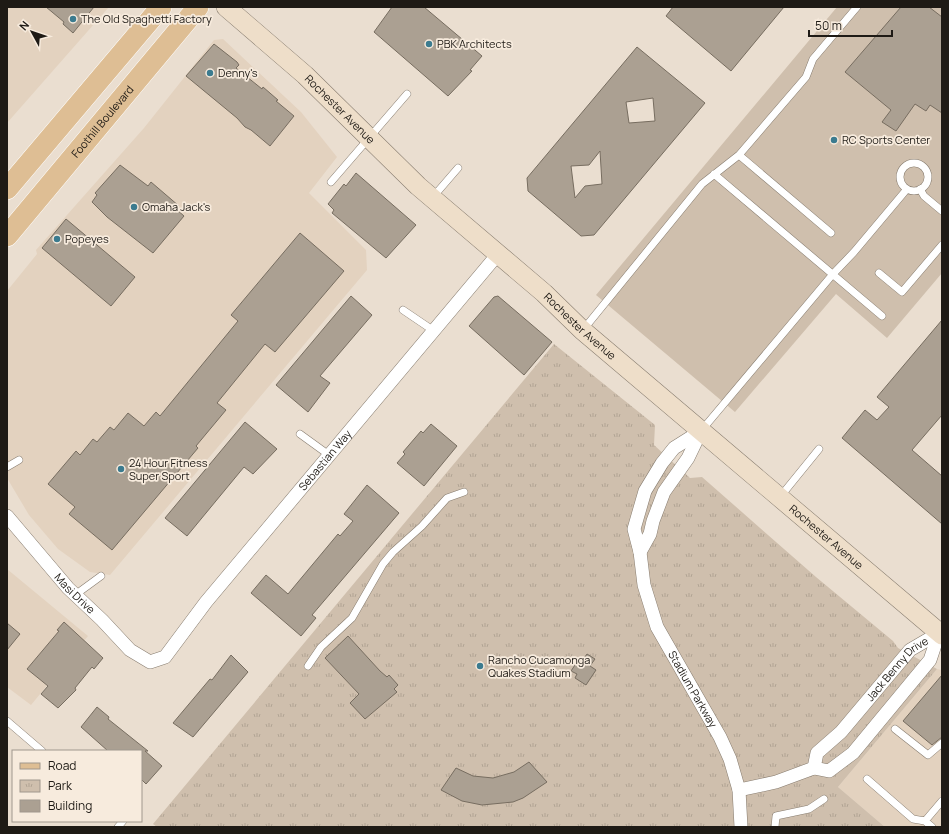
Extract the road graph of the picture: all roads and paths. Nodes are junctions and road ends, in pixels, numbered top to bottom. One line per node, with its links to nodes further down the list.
1 (161, 7): 15 (main road)
2 (198, 7): 19 (main road, Foothill Boulevard)
3 (226, 7): 6 (main road, Rochester Avenue)
4 (857, 7): 7 (lane)
5 (407, 94): 6 (lane)
6 (368, 138): 12 (lane); 16 (main road, Rochester Avenue)
7 (739, 155): 11 (lane); 18 (lane)
8 (898, 163): 10 (lane)
9 (458, 168): 16 (lane)
10 (903, 169): 13 (lane); 14 (lane)
11 (714, 174): 23 (lane); 27 (lane)
12 (331, 182)
13 (907, 189): 14 (lane); 23 (lane)
14 (920, 189): 17 (lane)
15 (7, 190)
16 (432, 198): 21 (main road, Rochester Avenue)
17 (942, 211)
18 (831, 233)
19 (7, 236)
20 (942, 245): 22 (lane)
21 (498, 254): 26 (street, Sebastian Way); 27 (main road, Rochester Avenue)
22 (879, 273)
23 (833, 274): 25 (lane); 28 (lane)
24 (403, 310): 26 (lane)
25 (882, 316)
26 (434, 330): 31 (street, Sebastian Way)
27 (582, 330): 28 (main road, Rochester Avenue)
28 (701, 431): 35 (main road, Rochester Avenue); 37 (street); 37 (street, Stadium Parkway)
29 (300, 434): 31 (lane)
30 (819, 448): 35 (lane)
31 (329, 455): 41 (street, Sebastian Way)
32 (19, 460): 33 (lane)
33 (7, 467)
34 (464, 492): 42 (lane)
35 (779, 498): 40 (main road, Rochester Avenue)
36 (7, 516): 39 (street, Masi Drive)
37 (640, 552): 49 (street, Stadium Parkway)
38 (101, 576): 39 (lane)
39 (75, 595): 41 (street, Masi Drive)
40 (941, 634): 47 (street, Jack Benny Drive); 47 (street, Jack Benny Drive)
41 (150, 662)
42 (308, 666)
43 (7, 721): 46 (lane)
44 (895, 729): 45 (lane)
45 (942, 743)
46 (41, 750)
47 (814, 768): 49 (street, Jack Benny Drive)
48 (867, 779): 52 (lane)
49 (739, 790): 53 (street, Stadium Parkway)
50 (824, 799): 54 (lane)
51 (942, 801): 52 (lane)
52 (925, 821): 55 (lane)
53 (741, 827)
54 (775, 827)
55 (932, 827)

